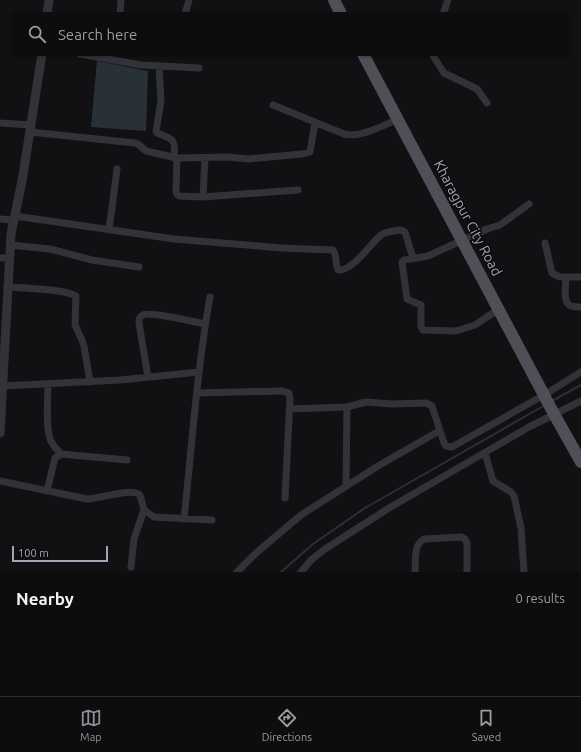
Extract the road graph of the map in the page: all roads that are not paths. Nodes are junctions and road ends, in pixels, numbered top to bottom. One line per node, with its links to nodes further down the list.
1 (49, 0): 6 (street)
2 (121, 0): 7 (street)
3 (189, 0): 8 (street)
4 (334, 0): 9 (main road)
5 (448, 0): 10 (street)
6 (47, 12)
7 (120, 12)
8 (186, 12)
9 (340, 12)
10 (444, 12)
11 (42, 56): 22 (street)
12 (91, 56): 15 (street)
13 (364, 56): 19 (main road, Kharagpur City Road)
14 (433, 56): 17 (street)
15 (159, 66): 16 (street); 23 (street)
16 (199, 68)
17 (487, 103)
18 (273, 105): 21 (street)
19 (398, 119): 21 (street); 32 (main road, Kharagpur City Road)
20 (0, 123): 22 (street)
21 (315, 123): 24 (street)
22 (30, 129): 23 (street); 30 (street)
23 (176, 158): 24 (street); 27 (street)
24 (205, 158): 27 (street)
25 (117, 169): 31 (street)
26 (298, 190): 27 (street)
27 (203, 197)
28 (529, 204): 32 (street)
29 (0, 218): 30 (street)
30 (14, 218): 31 (street); 34 (street)
31 (109, 230): 36 (street)
32 (462, 240): 36 (street); 44 (main road, Kharagpur City Road)
33 (545, 243): 38 (street)
34 (10, 245): 35 (street); 37 (street)
35 (4, 258): 40 (street)
36 (413, 258): 44 (street)
37 (139, 267)
38 (566, 277): 39 (street); 42 (street)
39 (581, 277)
40 (8, 287): 43 (street); 50 (street)
41 (210, 297): 45 (street)
42 (581, 307)
43 (3, 308): 46 (street)
44 (499, 309): 55 (main road, Kharagpur City Road)
45 (205, 324): 47 (street); 49 (street)
46 (2, 351): 51 (street)
47 (199, 372): 49 (street); 53 (street)
48 (581, 372): 55 (street)
49 (148, 377): 50 (street)
50 (90, 382): 52 (street)
51 (2, 384): 52 (street); 58 (street)
52 (48, 384): 61 (street)
53 (197, 393): 57 (street); 69 (street)
54 (581, 400): 55 (street)
55 (549, 403): 59 (street); 60 (street); 62 (main road, Kharagpur City Road)
56 (347, 406): 57 (street); 59 (street); 65 (street)
57 (289, 408): 67 (street)
58 (0, 427)
59 (439, 431): 65 (street)
60 (485, 453): 73 (street); 76 (street)
61 (61, 454): 63 (street); 66 (street)
62 (580, 458)
63 (127, 460)
64 (0, 481): 66 (street)
65 (346, 486): 72 (street)
66 (47, 491): 68 (street)
67 (285, 498)
68 (144, 510): 69 (street); 71 (street)
69 (184, 519): 70 (street)
70 (212, 520)
71 (131, 567)
72 (237, 572)
73 (301, 572)
74 (415, 572): 75 (street)
75 (468, 572)
76 (524, 572)

